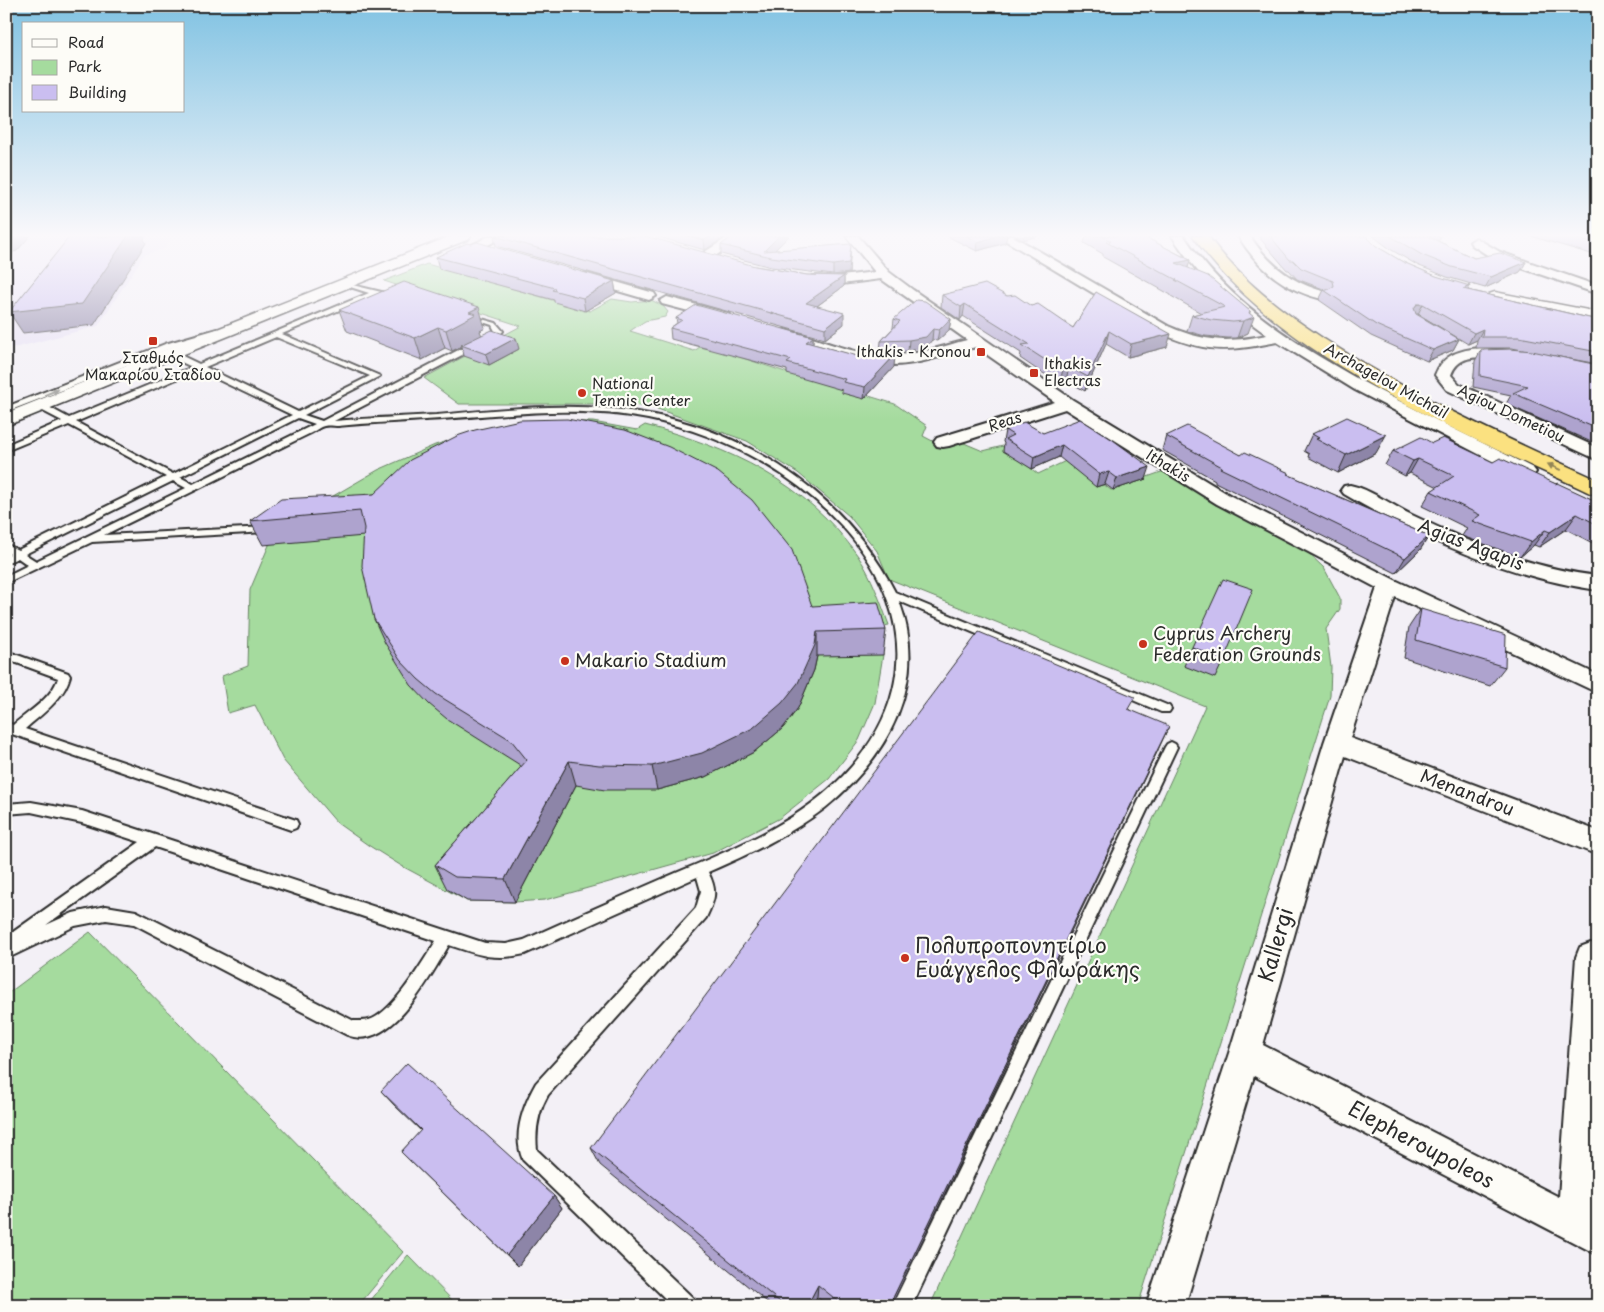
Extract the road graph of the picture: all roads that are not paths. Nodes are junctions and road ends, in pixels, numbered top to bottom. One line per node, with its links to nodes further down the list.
1 (313, 297): 13 (main road)
2 (365, 297): 15 (lane)
3 (915, 297): 17 (street, Ithakis)
4 (1109, 297): 16 (street)
5 (1229, 297): 16 (street)
6 (1257, 297): 37 (highway, Archagelou Michail, one-way to 6)
7 (1280, 297): 33 (highway, Archagelou Michail)
8 (1496, 297): 11 (main road)
9 (667, 301): 12 (street)
10 (458, 312): 29 (lane)
11 (1598, 317)
12 (741, 321)
13 (245, 324): 19 (main road); 25 (lane, one-way to 13)
14 (769, 329): 17 (street)
15 (275, 334): 22 (lane); 26 (lane)
16 (1278, 337): 35 (street)
17 (978, 342): 23 (street, Ithakis)
18 (1456, 344): 20 (street)
19 (171, 354): 22 (lane); 24 (main road)
20 (1472, 354): 21 (street, Agiou Dometiou); 32 (street, Agiou Dometiou)
21 (1523, 356)
22 (199, 367): 26 (lane); 28 (lane)
23 (1067, 403): 30 (street, Reas); 47 (street, Ithakis)
24 (40, 406): 27 (main road); 28 (lane)
25 (6, 410)
26 (299, 414): 29 (lane); 34 (lane)
27 (6, 420)
28 (69, 422): 31 (lane); 34 (lane)
29 (322, 424): 36 (lane); 48 (lane)
30 (943, 442)
31 (6, 448)
32 (1598, 455)
33 (1598, 470)
34 (172, 477): 36 (lane); 42 (lane)
35 (1542, 479)
36 (193, 488): 40 (lane)
37 (1598, 488)
38 (1350, 490): 46 (street, Agias Agapis)
39 (265, 530): 40 (lane)
40 (89, 539): 44 (lane)
41 (6, 547): 42 (lane)
42 (18, 554): 43 (lane); 44 (lane)
43 (6, 560)
44 (36, 565): 45 (lane)
45 (6, 580)
46 (1598, 583)
47 (1388, 585): 50 (street, Ithakis); 53 (street, Kallergi)
48 (891, 594): 51 (lane); 59 (lane)
49 (6, 655): 52 (lane)
50 (1598, 685)
51 (1165, 709)
52 (10, 729): 56 (lane)
53 (1336, 743): 58 (street, Menandrou); 64 (street, Kallergi)
54 (1171, 747): 67 (lane)
55 (6, 809): 57 (lane)
56 (291, 824)
57 (152, 841): 60 (lane); 61 (lane)
58 (1598, 843)
59 (700, 869): 60 (lane); 66 (lane)
60 (446, 937): 62 (lane)
61 (6, 946)
62 (6, 952)
63 (1591, 957): 65 (street)
64 (1245, 1053): 65 (street, Elepheroupoleos); 68 (street, Kallergi)
65 (1586, 1231)
66 (687, 1306)
67 (902, 1306)
68 (1165, 1306)

